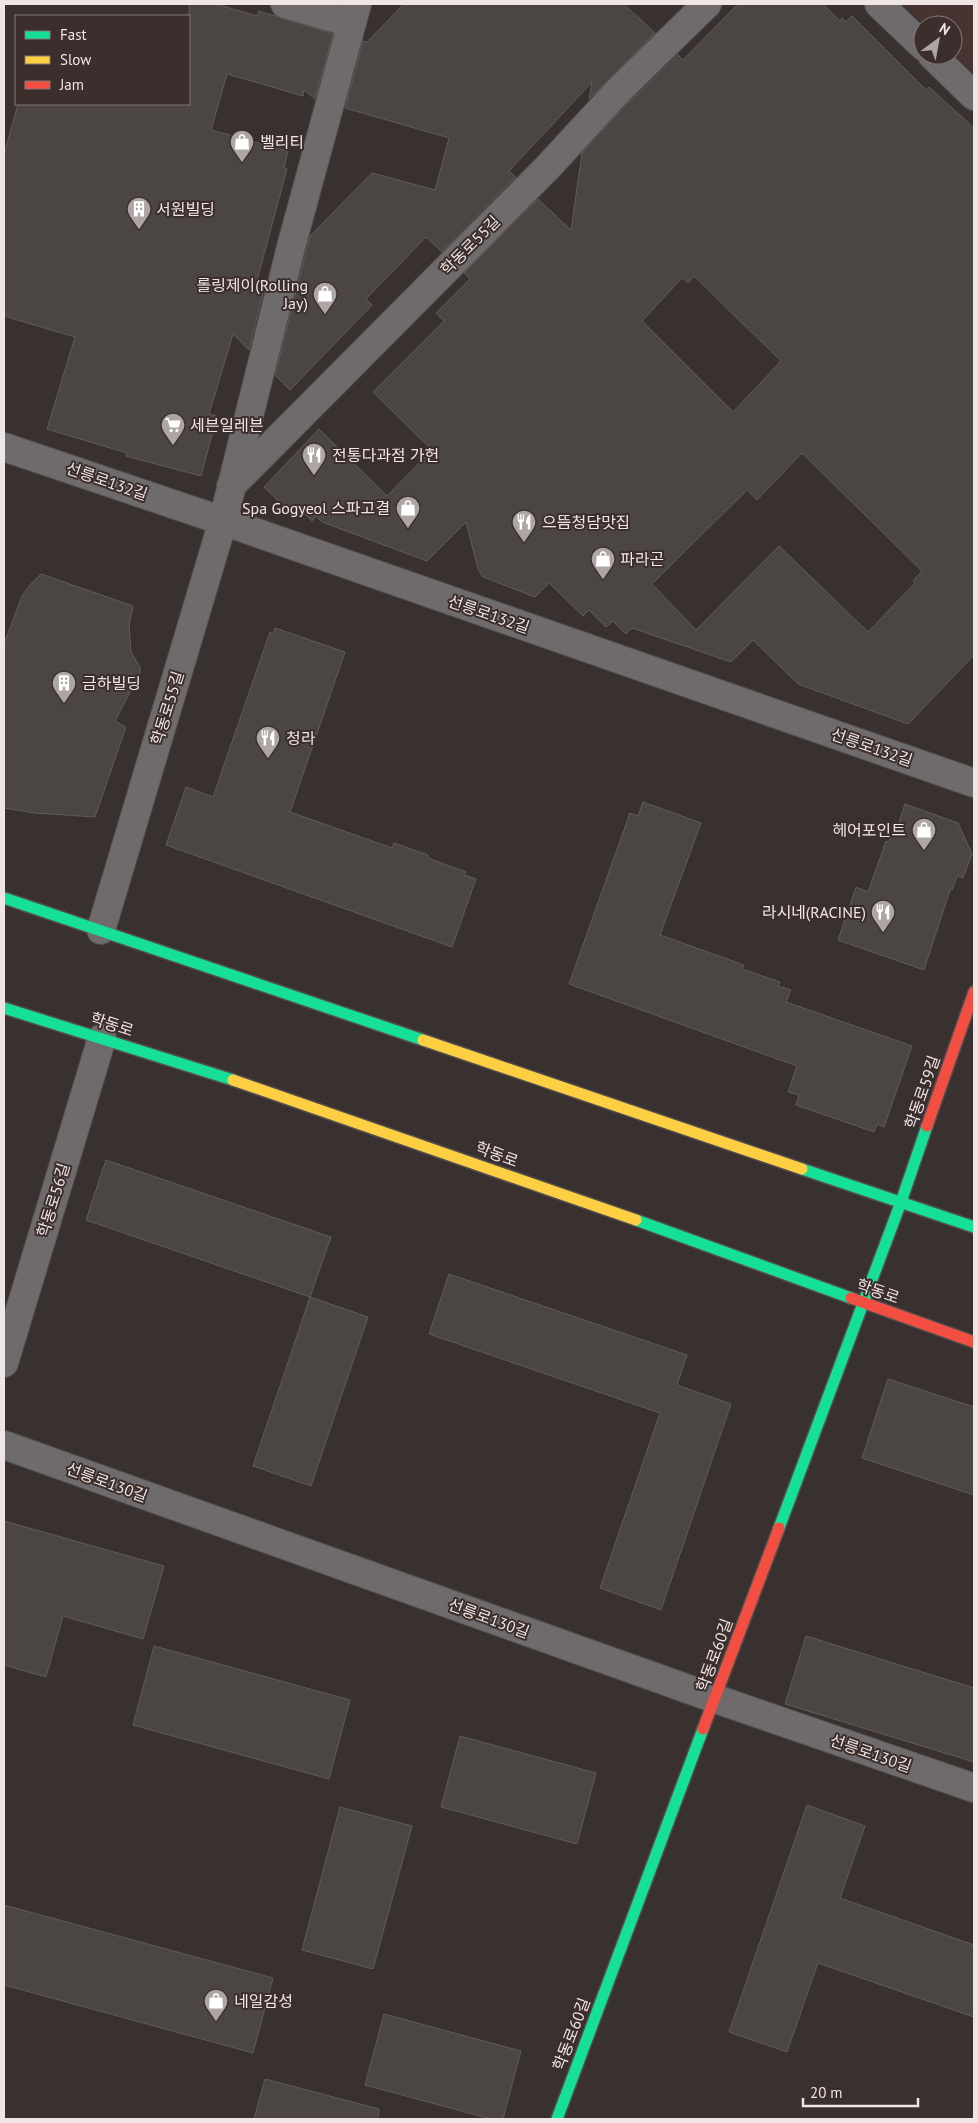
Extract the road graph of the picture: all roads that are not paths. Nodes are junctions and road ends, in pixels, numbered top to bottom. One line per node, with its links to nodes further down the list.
1 (285, 4): 4 (street)
2 (708, 4): 9 (street, 학동로55길)
3 (879, 4): 5 (street)
4 (354, 13): 9 (street, 학동로55길)
5 (913, 36)
6 (942, 65): 7 (street)
7 (974, 96)
8 (4, 447): 10 (street, 선릉로132길)
9 (231, 486): 10 (street, 학동로55길)
10 (222, 520): 11 (street, 선릉로132길); 13 (street, 학동로55길)
11 (974, 783)
12 (4, 898): 13 (main road)
13 (101, 930): 17 (main road)
14 (974, 992): 17 (main road, 학동로59길)
15 (4, 1008): 16 (main road, 학동로)
16 (102, 1038): 19 (main road, 학동로); 21 (street, 학동로56길)
17 (901, 1202): 18 (main road); 19 (main road, 학동로60길)
18 (974, 1227)
19 (862, 1303): 20 (main road, 학동로); 23 (main road, 학동로60길)
20 (974, 1342)
21 (4, 1363)
22 (4, 1445): 23 (street, 선릉로130길)
23 (716, 1699): 24 (street, 선릉로130길); 25 (main road, 학동로60길)
24 (974, 1788)
25 (557, 2119)

